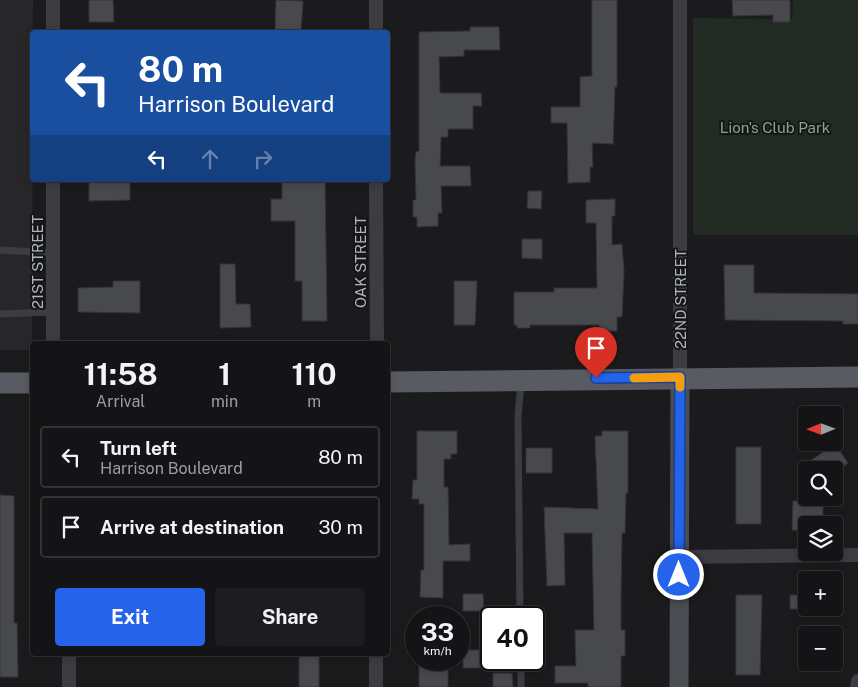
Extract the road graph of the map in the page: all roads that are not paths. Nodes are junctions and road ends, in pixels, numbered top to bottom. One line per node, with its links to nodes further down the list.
1 (53, 0): 4 (street)
2 (376, 0): 5 (street)
3 (680, 0): 14 (street, 22ND STREET)
4 (53, 30)
5 (376, 30)
6 (53, 182): 9 (street, 21ST STREET)
7 (376, 182): 13 (street, OAK STREET)
8 (0, 250): 9 (lane)
9 (54, 253): 10 (street, 21ST STREET)
10 (53, 312): 11 (lane); 12 (street, 21ST STREET)
11 (0, 314)
12 (53, 341)
13 (376, 341)
14 (680, 377): 15 (main road); 16 (main road); 21 (street, 22ND STREET)
15 (858, 377)
16 (521, 380): 18 (main road); 22 (lane)
17 (0, 381): 19 (main road)
18 (390, 382)
19 (30, 383)
20 (858, 555): 21 (street)
21 (679, 557): 30 (street, 22ND STREET)
22 (520, 606)
23 (69, 656): 27 (street)
24 (376, 656): 28 (street)
25 (521, 671): 29 (lane)
26 (858, 681): 31 (street)
27 (69, 687)
28 (376, 687)
29 (521, 687)
30 (679, 687)
31 (857, 687)

